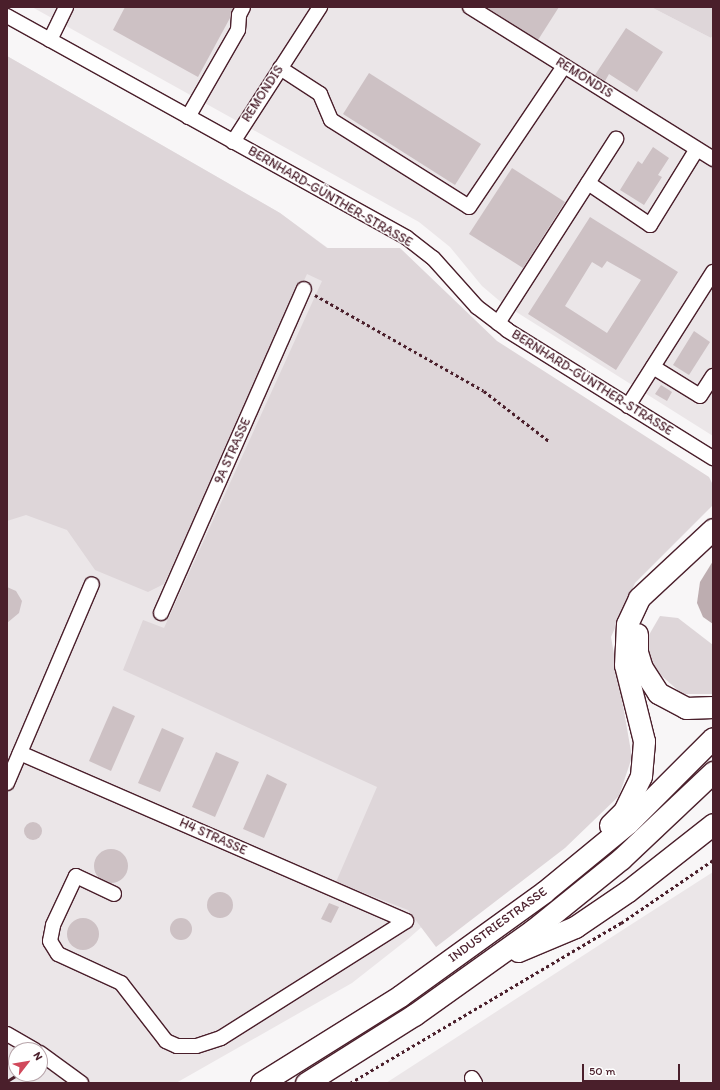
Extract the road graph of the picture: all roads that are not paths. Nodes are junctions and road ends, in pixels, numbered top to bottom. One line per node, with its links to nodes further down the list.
1 (66, 7): 6 (street)
2 (243, 7): 9 (street)
3 (320, 7): 8 (street, REMONDIS)
4 (470, 7): 7 (street, REMONDIS)
5 (7, 16): 6 (street, BERNHARD-GÜNTHER-STRASSE)
6 (50, 40): 9 (street, BERNHARD-GÜNTHER-STRASSE)
7 (564, 66): 8 (street); 12 (street, REMONDIS)
8 (280, 68): 11 (street, REMONDIS)
9 (188, 117): 11 (street, BERNHARD-GÜNTHER-STRASSE)
10 (616, 139): 14 (street)
11 (233, 142): 17 (street, BERNHARD-GÜNTHER-STRASSE)
12 (697, 149): 13 (street, REMONDIS); 14 (street)
13 (713, 159)
14 (588, 183): 17 (street)
15 (713, 272): 18 (street)
16 (304, 289): 25 (street, 9A STRASSE)
17 (498, 323): 20 (street, BERNHARD-GÜNTHER-STRASSE)
18 (653, 367): 19 (street); 20 (street)
19 (713, 376)
20 (628, 406): 21 (street, BERNHARD-GÜNTHER-STRASSE)
21 (713, 458)
22 (713, 528): 23 (highway)
23 (672, 569): 26 (highway); 32 (highway)
24 (92, 584): 28 (street)
25 (161, 612)
26 (713, 707)
27 (713, 738): 32 (highway, INDUSTRIESTRASSE)
28 (20, 753): 30 (street); 33 (street, H4 STRASSE)
29 (713, 772): 34 (highway, INDUSTRIESTRASSE)
30 (7, 783)
31 (713, 824): 34 (highway)
32 (544, 892): 39 (highway, INDUSTRIESTRASSE)
33 (114, 894)
34 (488, 964): 40 (highway, INDUSTRIESTRASSE)
35 (7, 1034): 36 (street)
36 (21, 1042)
37 (48, 1059): 38 (street)
38 (82, 1083)
39 (261, 1083)
40 (306, 1083)

